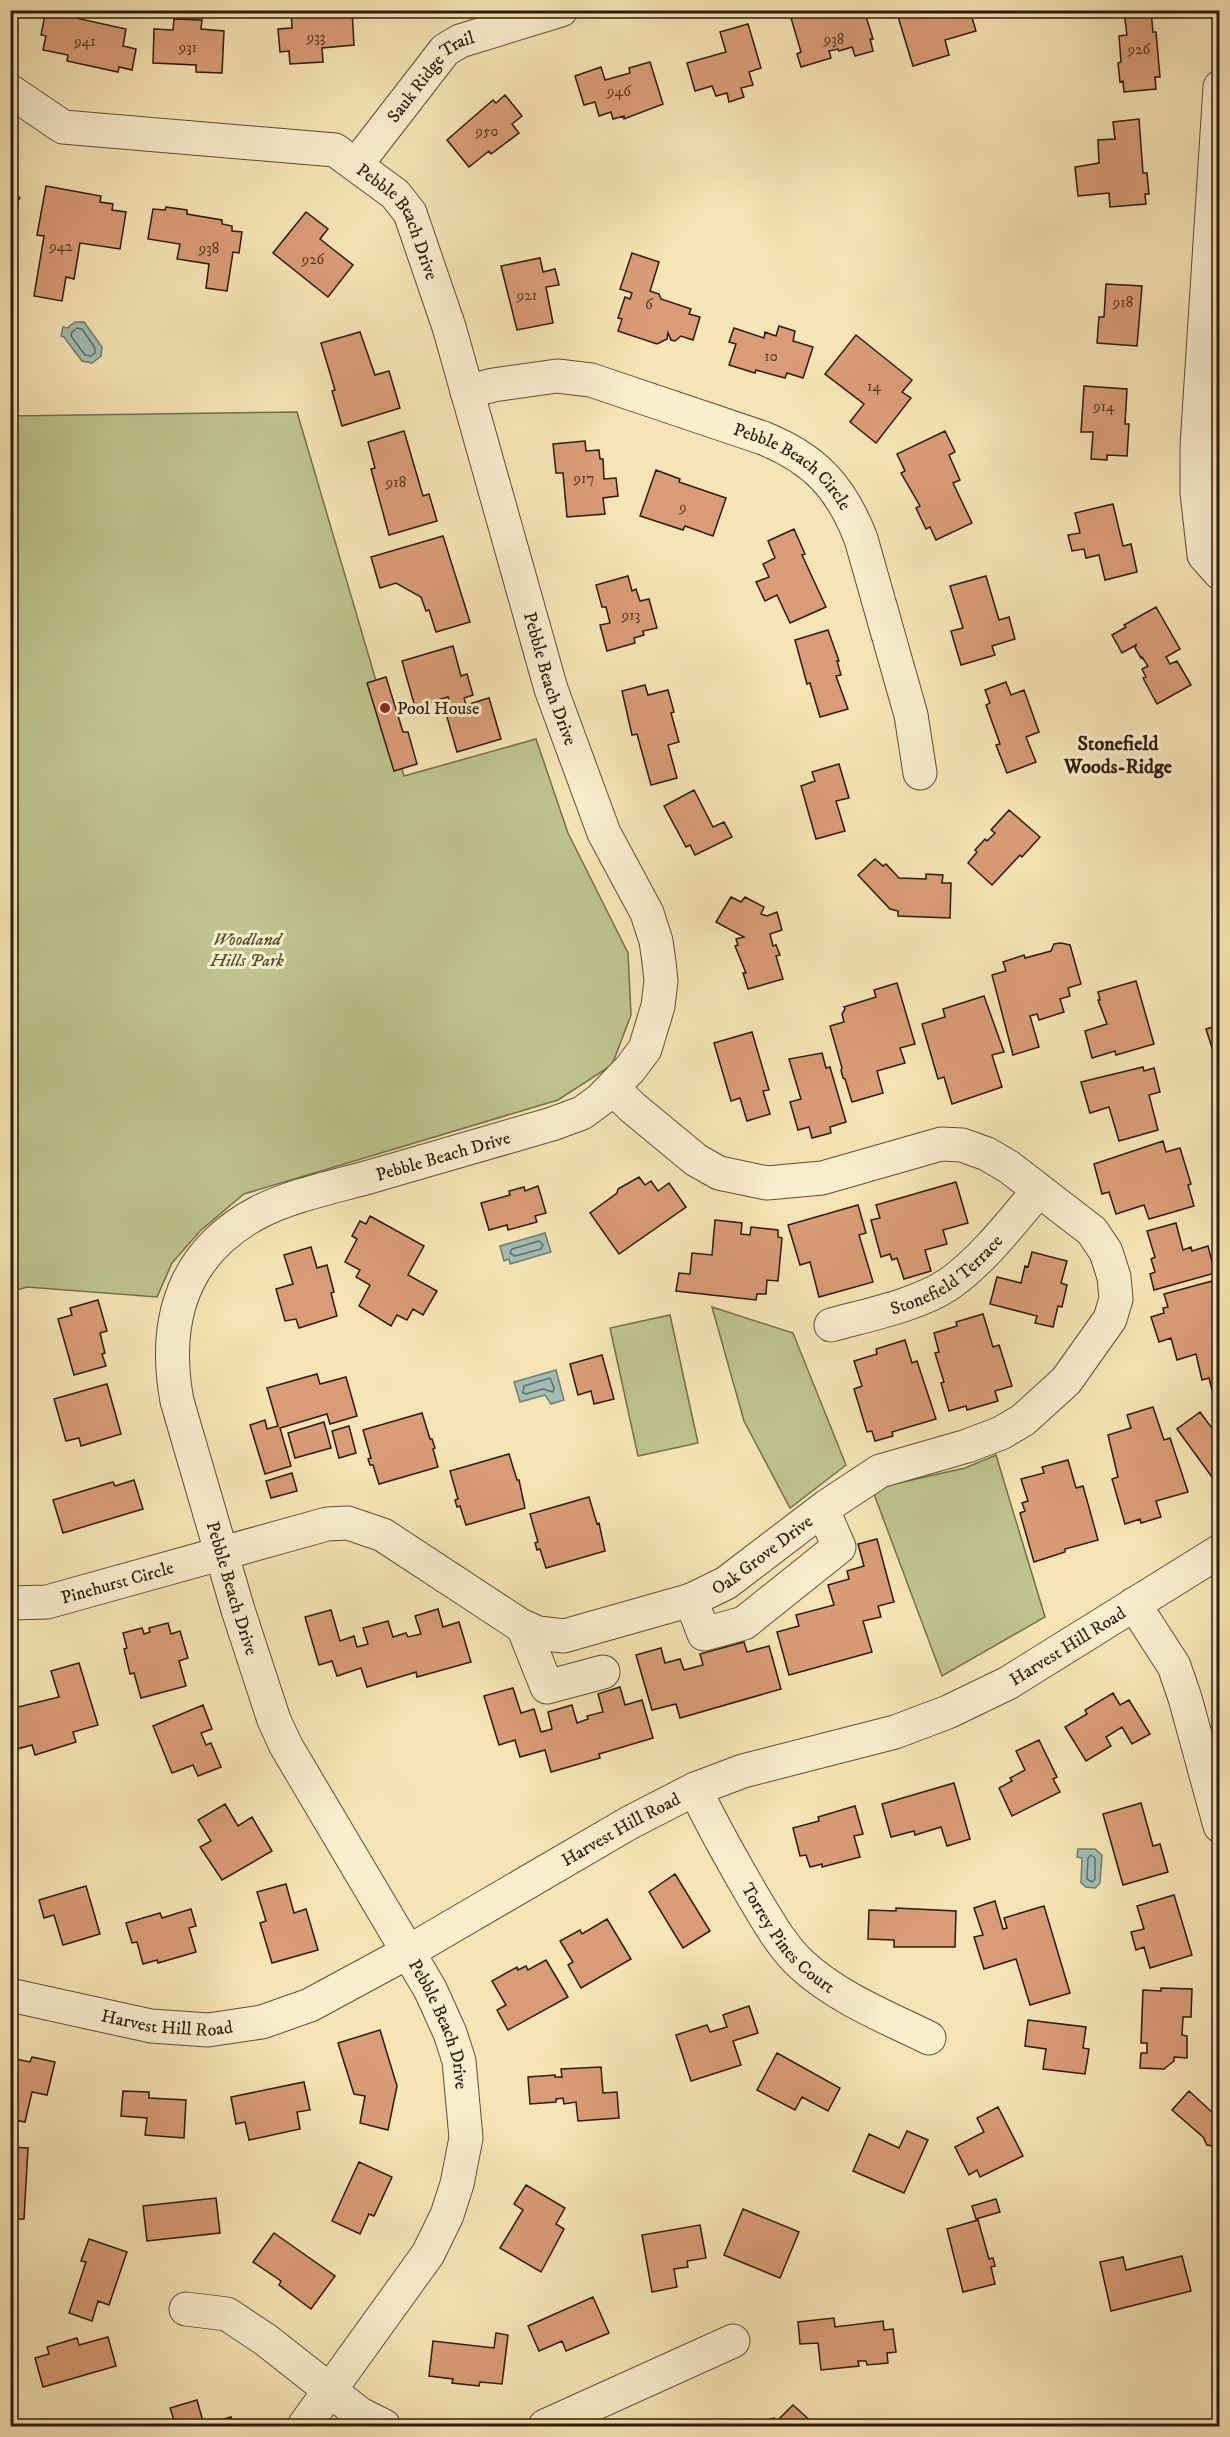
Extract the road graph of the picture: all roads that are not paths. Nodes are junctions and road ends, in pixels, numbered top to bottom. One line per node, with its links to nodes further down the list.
1 (561, 10): 4 (street, Sauk Ridge Trail)
2 (1220, 87): 5 (street)
3 (10, 91): 4 (street, Pebble Beach Drive)
4 (356, 165): 6 (street, Pebble Beach Drive)
5 (1216, 180): 7 (street)
6 (467, 392): 8 (street, Pebble Beach Circle); 9 (street, Pebble Beach Drive)
7 (1220, 573)
8 (920, 773)
9 (613, 1088): 10 (street, Oak Grove Drive); 14 (street, Pebble Beach Drive)
10 (1038, 1191): 11 (street, Stonefield Terrace); 12 (street, Oak Grove Drive)
11 (831, 1324)
12 (820, 1512): 15 (street, Oak Grove Drive); 15 (street)
13 (1220, 1551): 17 (street, Harvest Hill Road)
14 (222, 1554): 16 (street, Pinehurst Circle); 18 (street, Oak Grove Drive); 22 (street, Pebble Beach Drive)
15 (692, 1600): 18 (street, Oak Grove Drive)
16 (10, 1603)
17 (1134, 1604): 20 (street, Harvest Hill Road); 21 (street)
18 (523, 1627): 19 (street)
19 (603, 1672)
20 (695, 1789): 22 (street, Harvest Hill Road); 24 (street, Torrey Pines Court)
21 (1220, 1826)
22 (408, 1952): 23 (street, Harvest Hill Road); 27 (street, Pebble Beach Drive)
23 (10, 1995)
24 (929, 2038)
25 (186, 2309): 27 (street)
26 (734, 2341): 30 (street)
27 (329, 2392): 28 (street, Pebble Beach Drive); 29 (street)
28 (304, 2427)
29 (384, 2427)
30 (546, 2427)

